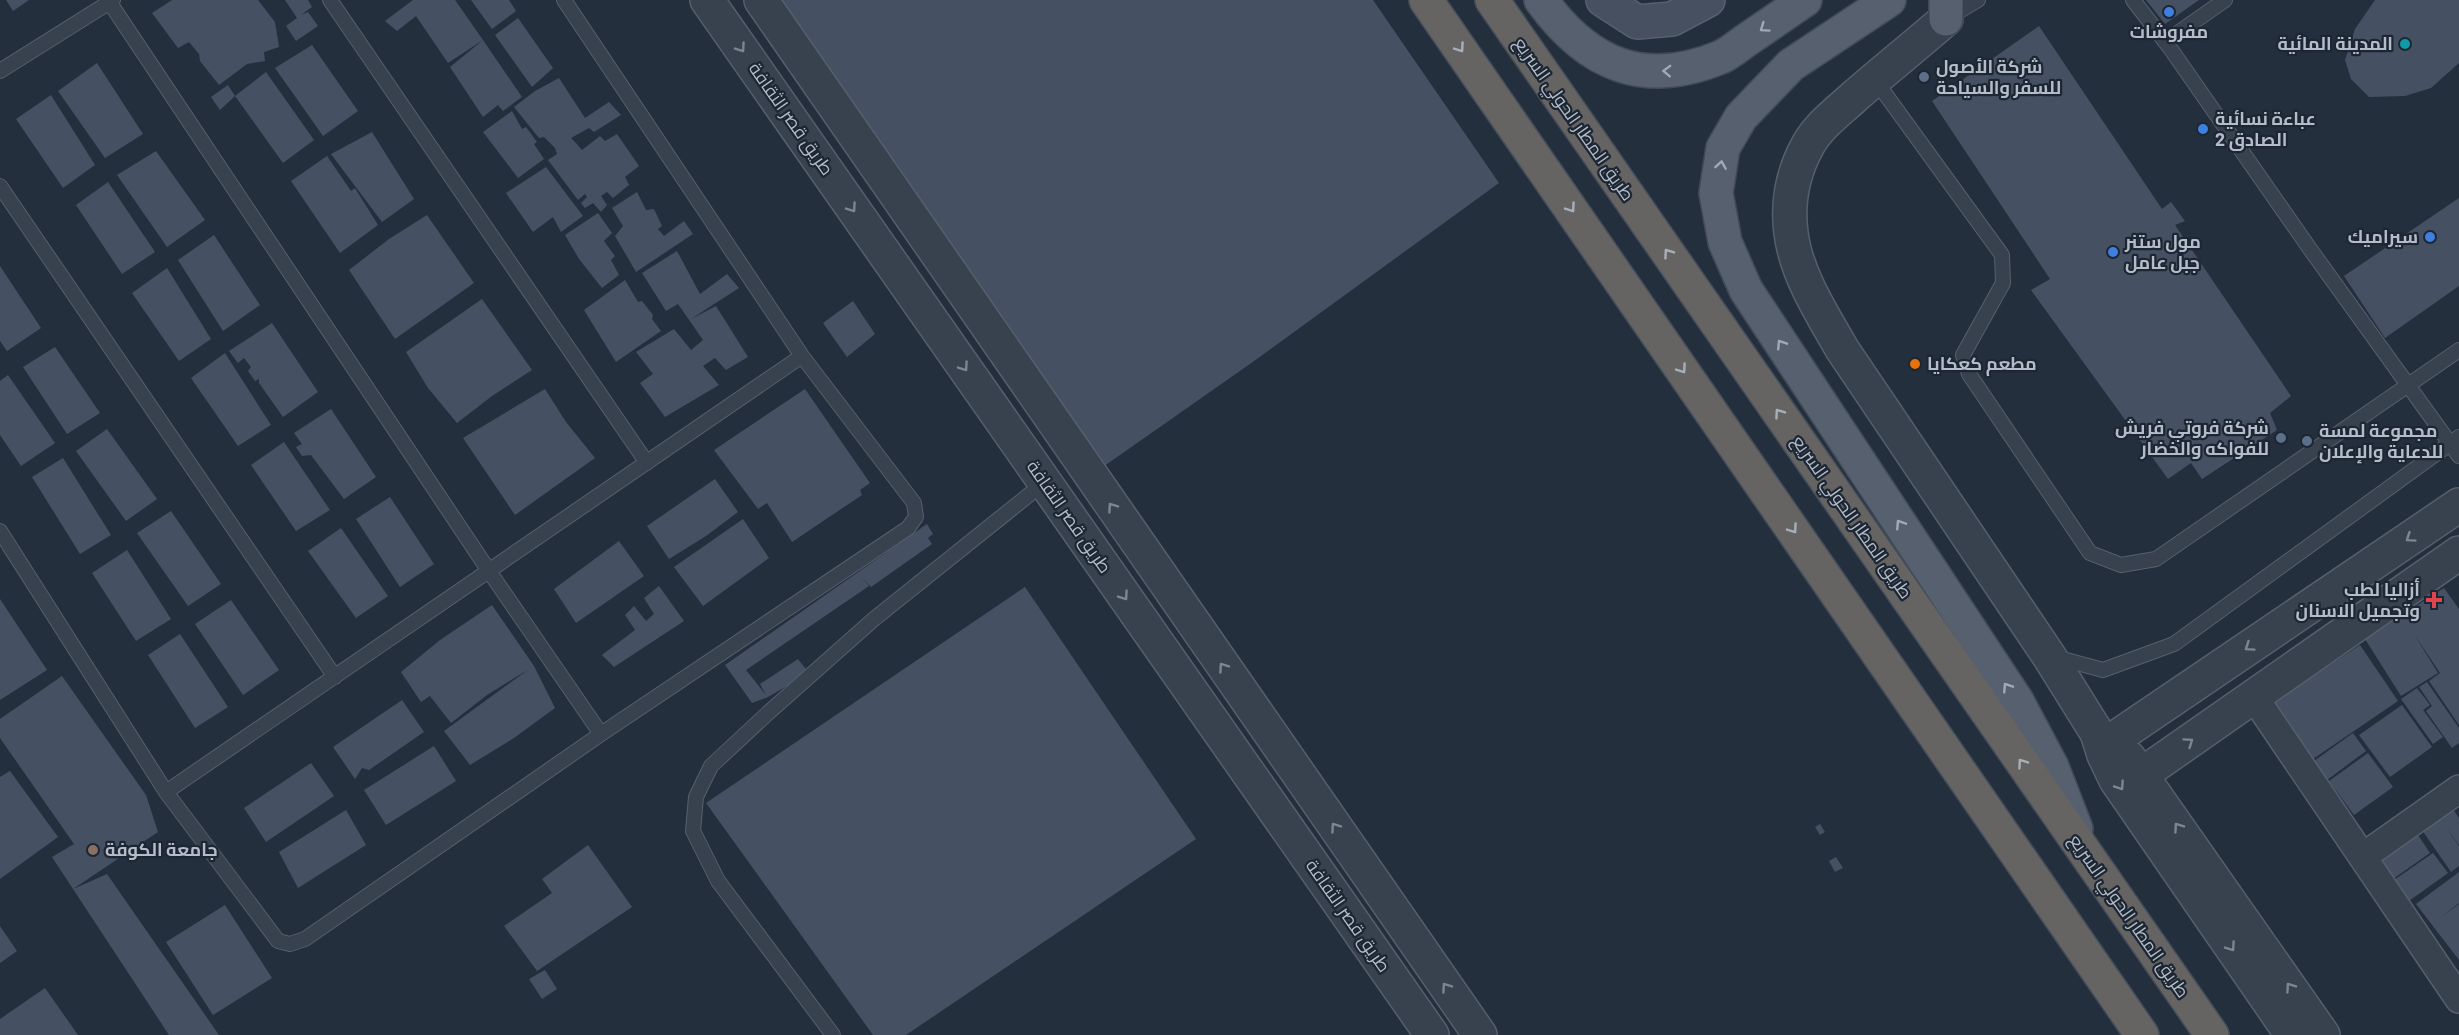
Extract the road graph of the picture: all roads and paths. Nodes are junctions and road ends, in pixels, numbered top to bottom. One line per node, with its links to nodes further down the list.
1 (330, 0): 26 (lane)
2 (564, 0): 22 (lane)
3 (707, 0): 27 (street, طريق قصر الثقافة, one-way to 27)
4 (760, 0): 47 (street, one-way to 4)
5 (1426, 0): 48 (highway, one-way to 48)
6 (1491, 0): 42 (highway, طريق المطار الحولي السريع, one-way to 6)
7 (1541, 0): 10 (main road, one-way to 7)
8 (1603, 0): 9 (main road)
9 (1708, 0)
10 (1805, 0)
11 (1889, 0): 42 (main road, one-way to 11)
12 (1978, 0): 16 (lane)
13 (2133, 0): 17 (lane)
14 (2225, 0): 17 (lane)
15 (110, 1): 18 (lane); 31 (lane)
16 (1946, 10): 19 (street)
17 (2165, 42): 23 (lane)
18 (0, 71)
19 (1874, 79): 23 (lane); 34 (street)
20 (0, 186): 35 (lane)
21 (2459, 350): 23 (lane)
22 (802, 356): 26 (lane); 37 (lane)
23 (2408, 386): 24 (lane)
24 (2455, 440): 25 (lane); 34 (lane)
25 (2459, 456)
26 (647, 463): 31 (lane)
27 (1045, 482): 45 (street, طريق قصر الثقافة, one-way to 45); 46 (lane)
28 (2459, 505): 32 (street, one-way to 32)
29 (0, 531): 41 (lane)
30 (2459, 553): 33 (street)
31 (489, 571): 35 (lane); 37 (lane)
32 (2328, 593): 33 (street); 38 (street, one-way to 38)
33 (2350, 628): 36 (street)
34 (2049, 656): 38 (street)
35 (335, 677): 41 (lane)
36 (2254, 697): 39 (street, one-way to 36); 43 (street)
37 (601, 734): 41 (lane)
38 (2104, 737): 39 (street); 50 (street, one-way to 50)
39 (2141, 776): 51 (street, one-way to 39)
40 (2459, 789): 43 (street)
41 (166, 792)
42 (2085, 854): 49 (highway, طريق المطار الحولي السريع)
43 (2364, 856): 44 (street)
44 (2459, 999)
45 (1430, 1034)
46 (833, 1035)
47 (1480, 1035)
48 (2142, 1035)
49 (2211, 1035)
50 (2292, 1035)
51 (2323, 1035)

